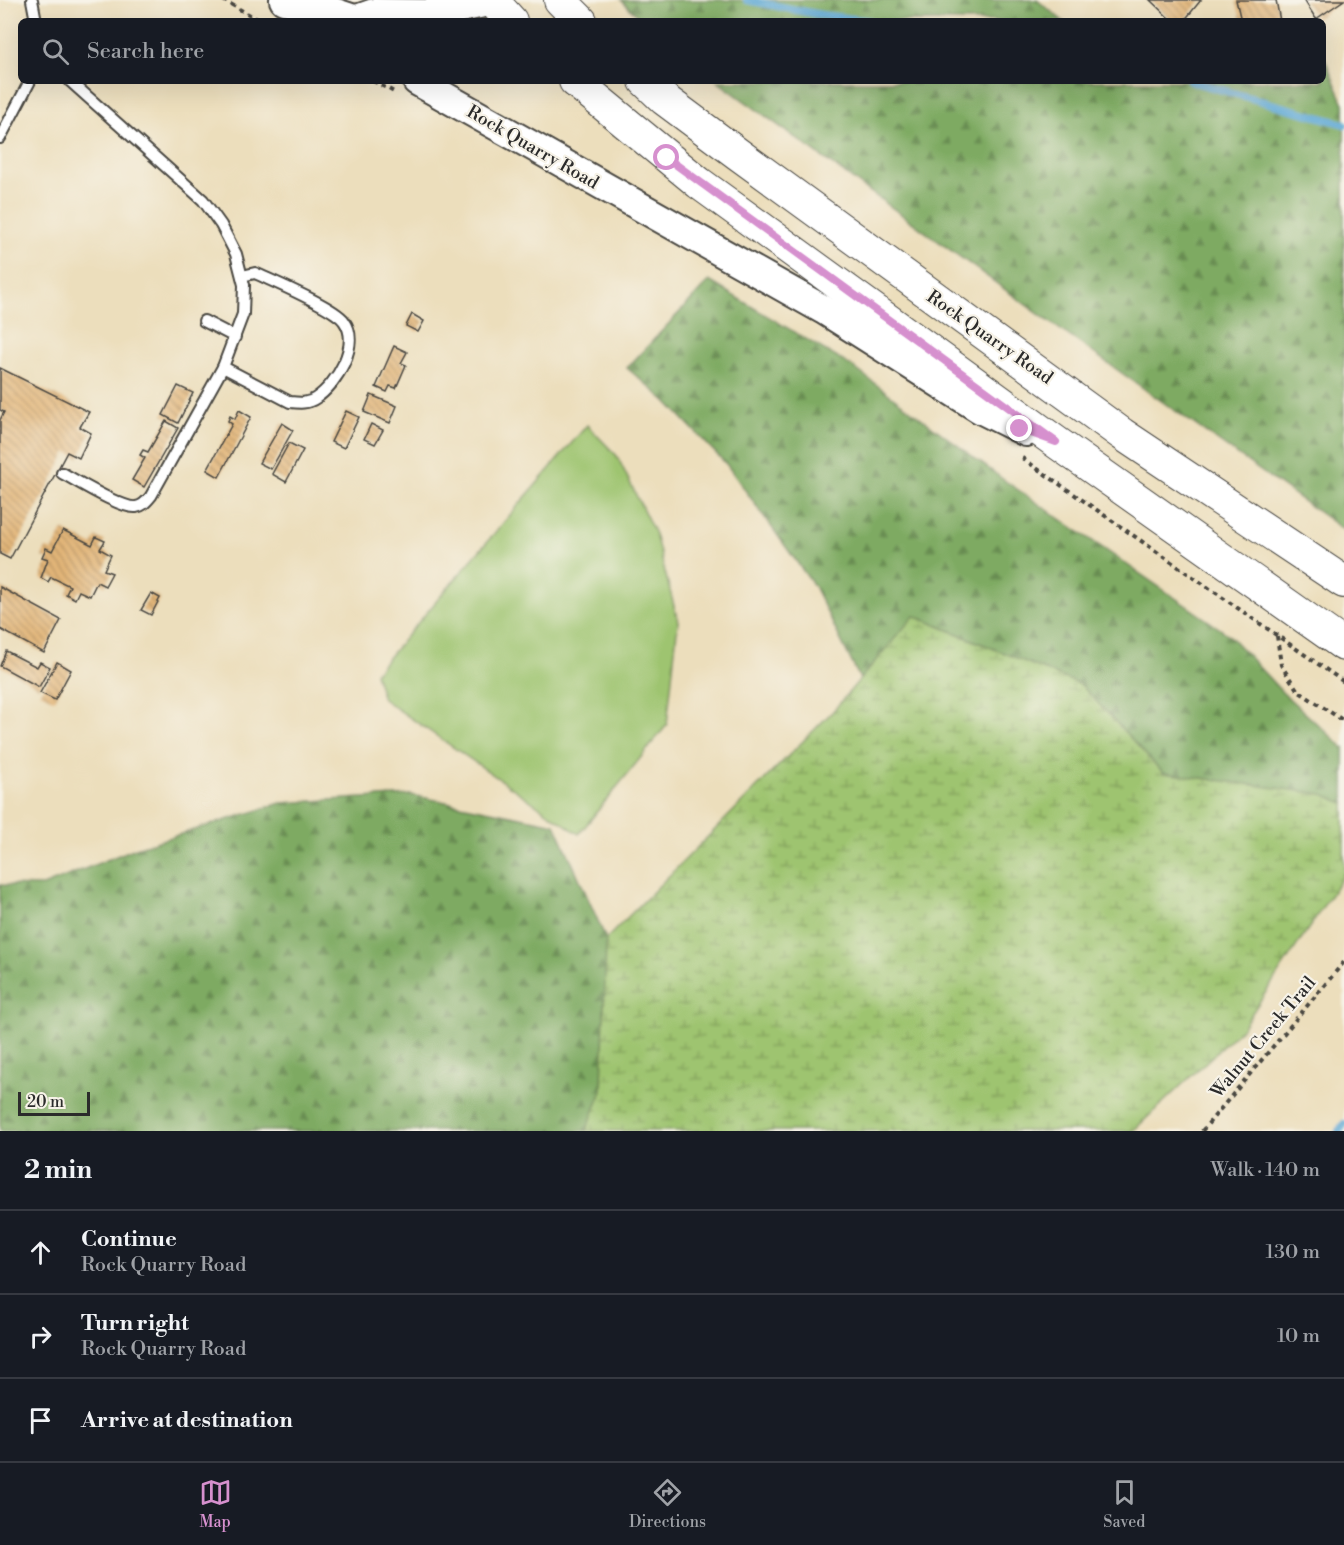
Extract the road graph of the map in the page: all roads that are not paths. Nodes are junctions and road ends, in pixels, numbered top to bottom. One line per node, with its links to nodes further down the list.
1 (32, 0): 6 (lane)
2 (284, 0): 7 (main road); 8 (main road)
3 (382, 0): 9 (main road)
4 (560, 0): 12 (main road)
5 (498, 6): 10 (main road); 11 (main road)
6 (35, 18)
7 (311, 18)
8 (352, 18)
9 (360, 18)
10 (363, 18)
11 (475, 18)
12 (578, 18)
13 (28, 84): 18 (lane)
14 (73, 84): 19 (lane)
15 (422, 84): 23 (main road, Rock Quarry Road)
16 (579, 84): 23 (main road, Rock Quarry Road)
17 (648, 84): 25 (main road, Rock Quarry Road)
18 (0, 138)
19 (242, 276): 21 (lane); 22 (lane)
20 (204, 321): 21 (lane)
21 (235, 337): 22 (lane)
22 (223, 367): 24 (lane)
23 (1056, 442): 26 (main road, Rock Quarry Road)
24 (62, 473)
25 (1344, 582)
26 (1344, 645)

